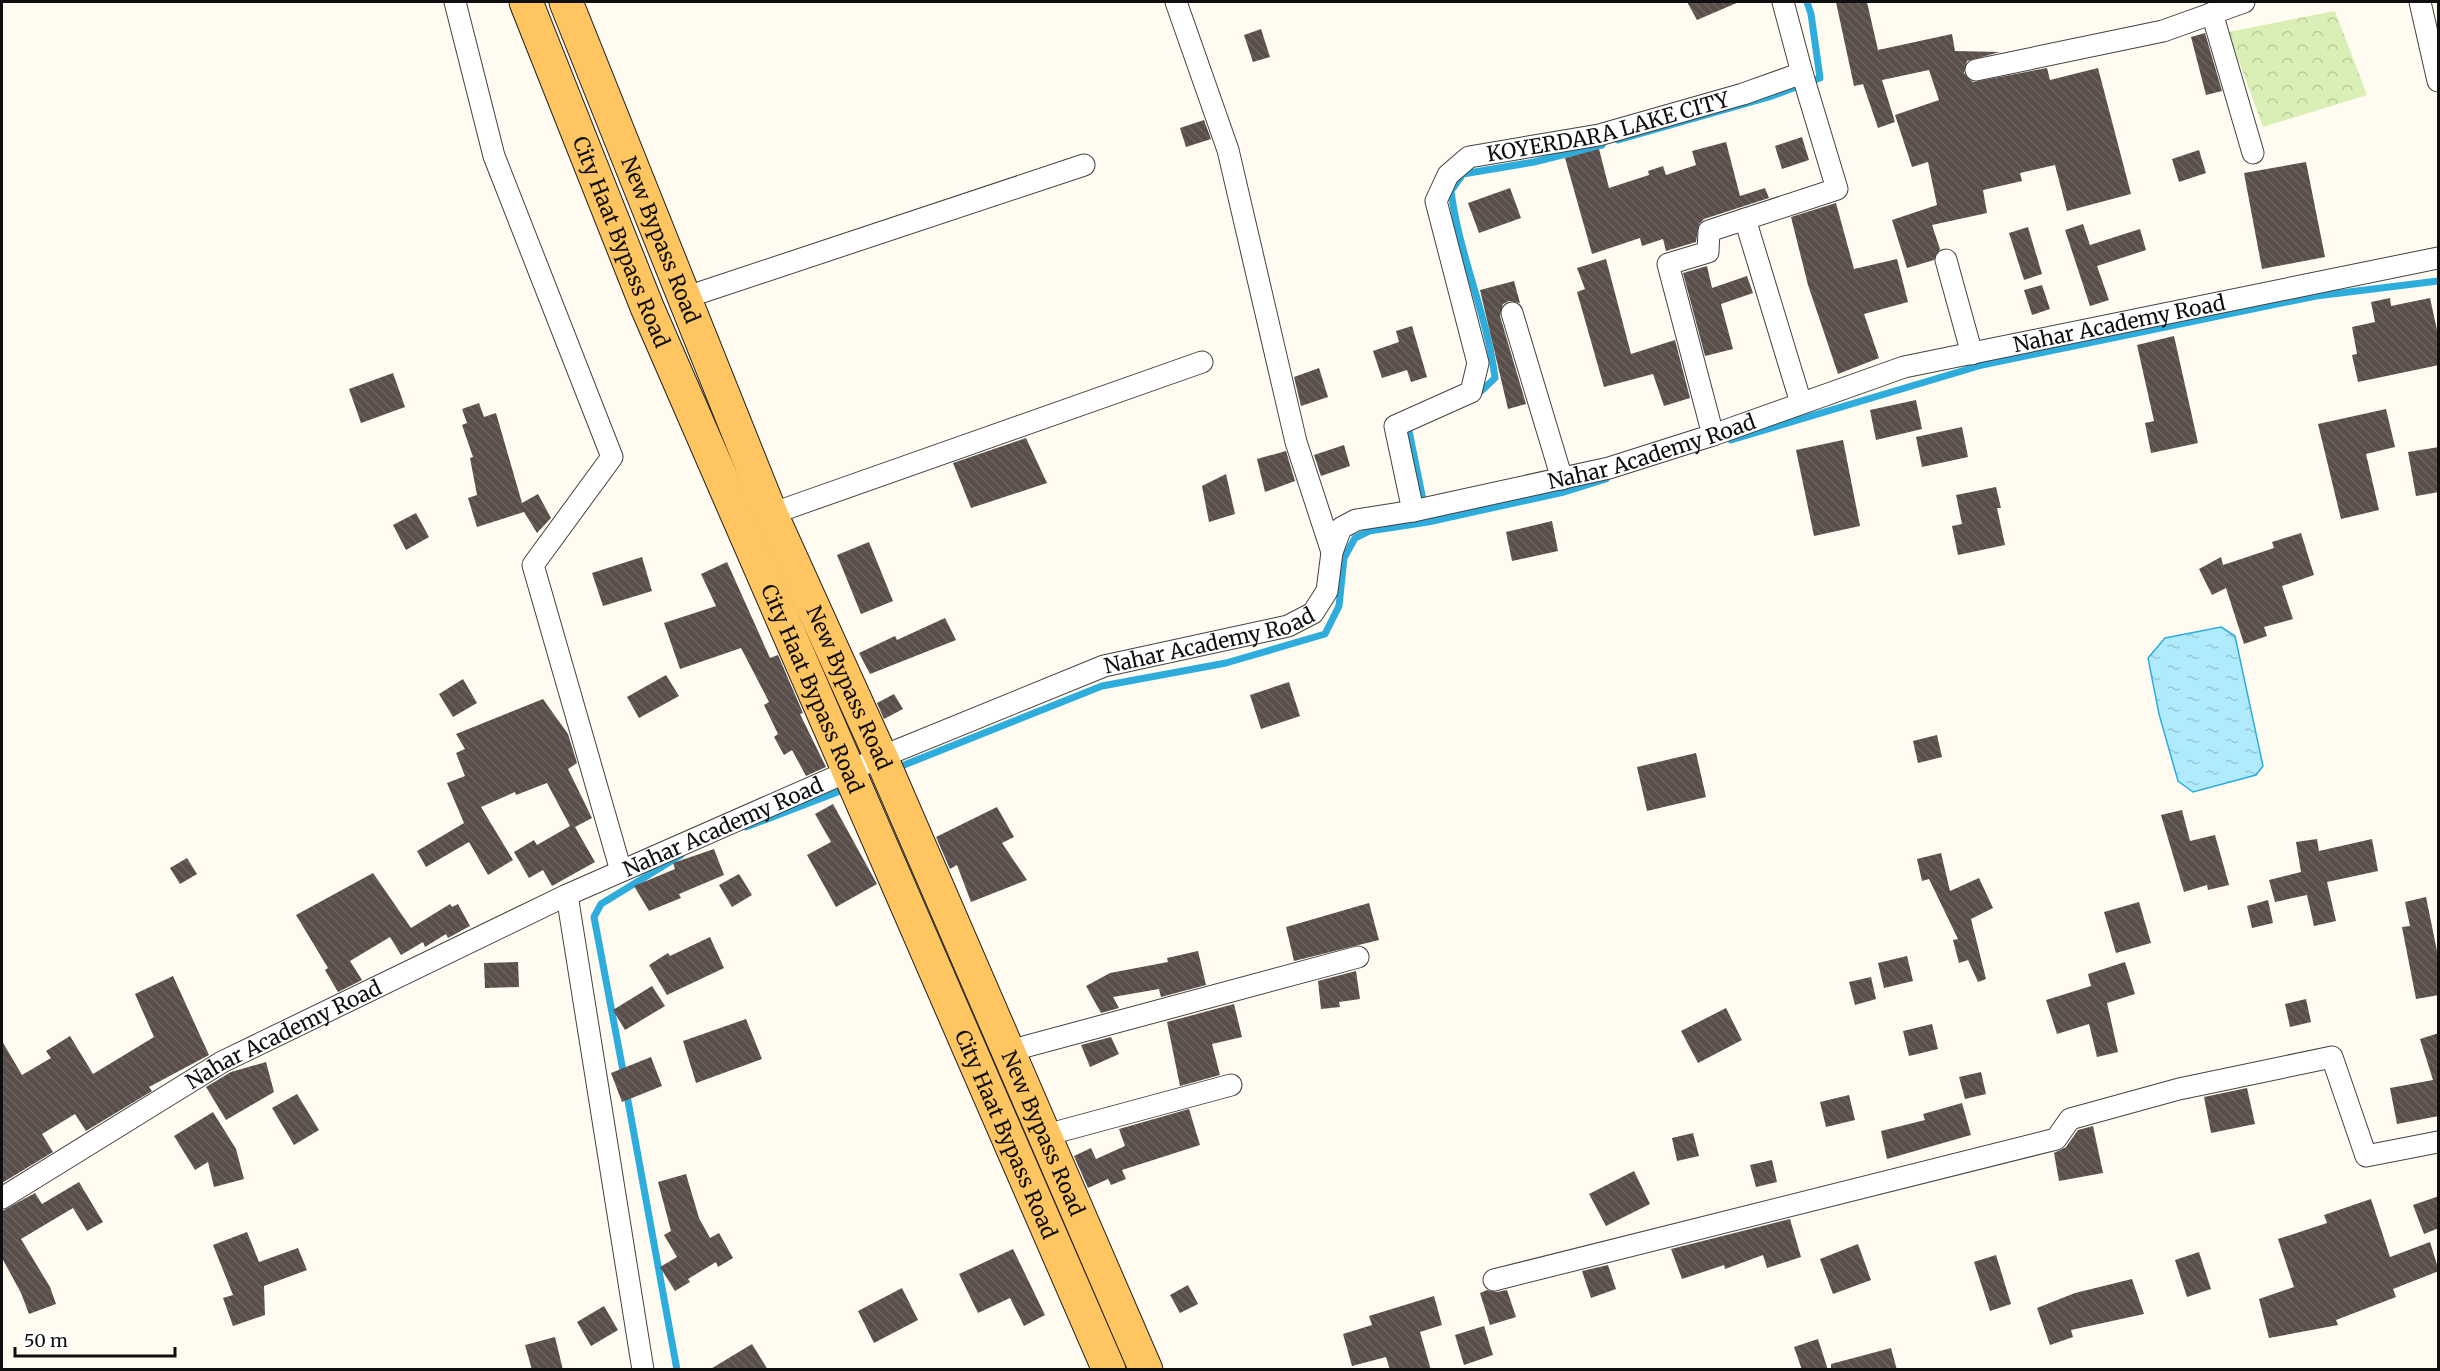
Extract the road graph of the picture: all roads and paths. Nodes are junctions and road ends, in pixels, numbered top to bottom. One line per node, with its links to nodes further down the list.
1 (455, 2): 29 (street)
2 (526, 2): 28 (main road, City Haat Bypass Road)
3 (566, 2): 17 (main road, New Bypass Road)
4 (1176, 2): 26 (street)
5 (1783, 2): 10 (street)
6 (2244, 2): 8 (street)
7 (2420, 2): 11 (street)
8 (2212, 14): 9 (street); 12 (street)
9 (1976, 70)
10 (1802, 73): 14 (street); 24 (street, KOYERDARA LAKE CITY)
11 (2439, 81)
12 (2253, 153)
13 (1084, 165): 17 (street)
14 (1745, 219): 21 (street); 22 (street)
15 (2439, 258): 19 (street, Nahar Academy Road)
16 (1946, 260): 19 (street)
17 (684, 298): 25 (main road, New Bypass Road)
18 (1512, 313): 23 (street)
19 (1972, 354): 21 (street, Nahar Academy Road)
20 (1202, 362): 25 (street)
21 (1802, 403): 22 (street, Nahar Academy Road)
22 (1713, 435): 23 (street, Nahar Academy Road)
23 (1562, 478): 24 (street, Nahar Academy Road)
24 (1413, 511): 26 (street, Nahar Academy Road)
25 (771, 514): 27 (main road, New Bypass Road)
26 (1332, 552): 27 (street, Nahar Academy Road)
27 (881, 757): 28 (street, Nahar Academy Road); 32 (main road, New Bypass Road)
28 (850, 771): 29 (street, Nahar Academy Road); 39 (main road, City Haat Bypass Road)
29 (621, 871): 30 (street, Nahar Academy Road)
30 (567, 895): 36 (street, Nahar Academy Road); 38 (street)
31 (1358, 957): 32 (street)
32 (1009, 1051): 34 (main road, New Bypass Road)
33 (1231, 1085): 34 (street)
34 (1046, 1136): 40 (main road, New Bypass Road)
35 (2439, 1143): 37 (street)
36 (2, 1198)
37 (1494, 1280)
38 (643, 1370)
39 (1109, 1370)
40 (1146, 1370)

